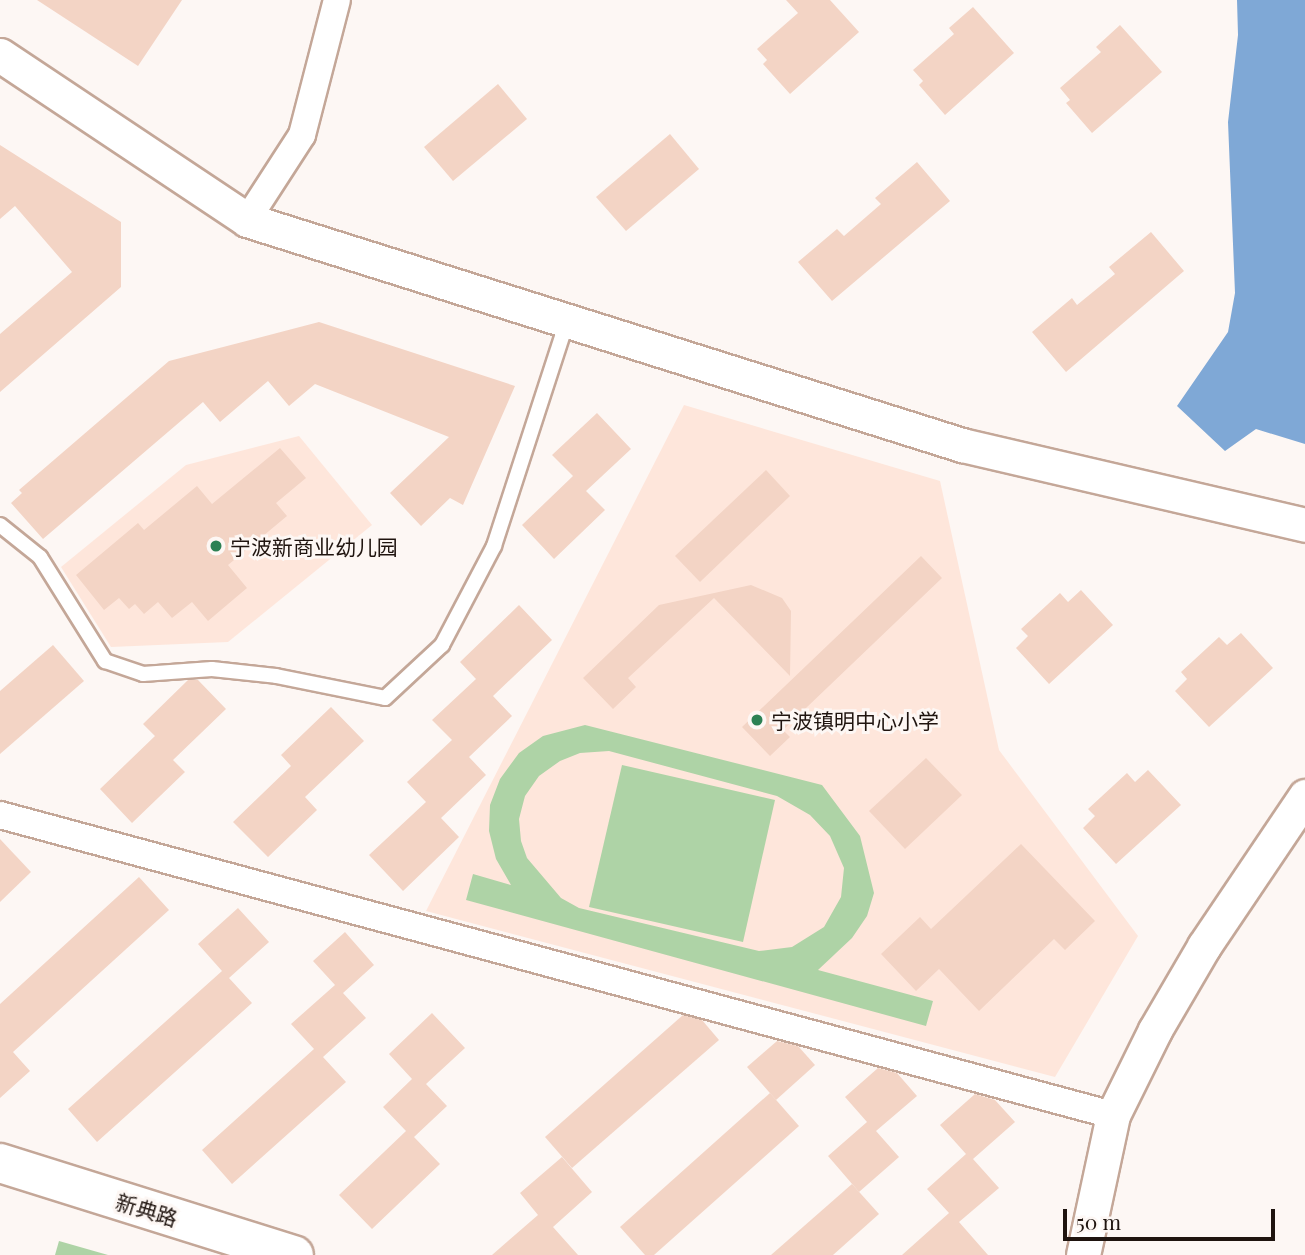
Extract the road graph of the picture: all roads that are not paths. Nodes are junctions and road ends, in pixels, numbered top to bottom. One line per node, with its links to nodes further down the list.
1 (337, 0): 3 (street)
2 (0, 55): 3 (street)
3 (247, 220): 4 (street)
4 (567, 321): 5 (lane); 6 (street)
5 (0, 524)
6 (1305, 525)
7 (1305, 796): 9 (street)
8 (0, 815): 9 (street)
9 (1113, 1115): 12 (street)
10 (0, 1163): 11 (main road, 新典路)
11 (294, 1255)
12 (1083, 1255)

